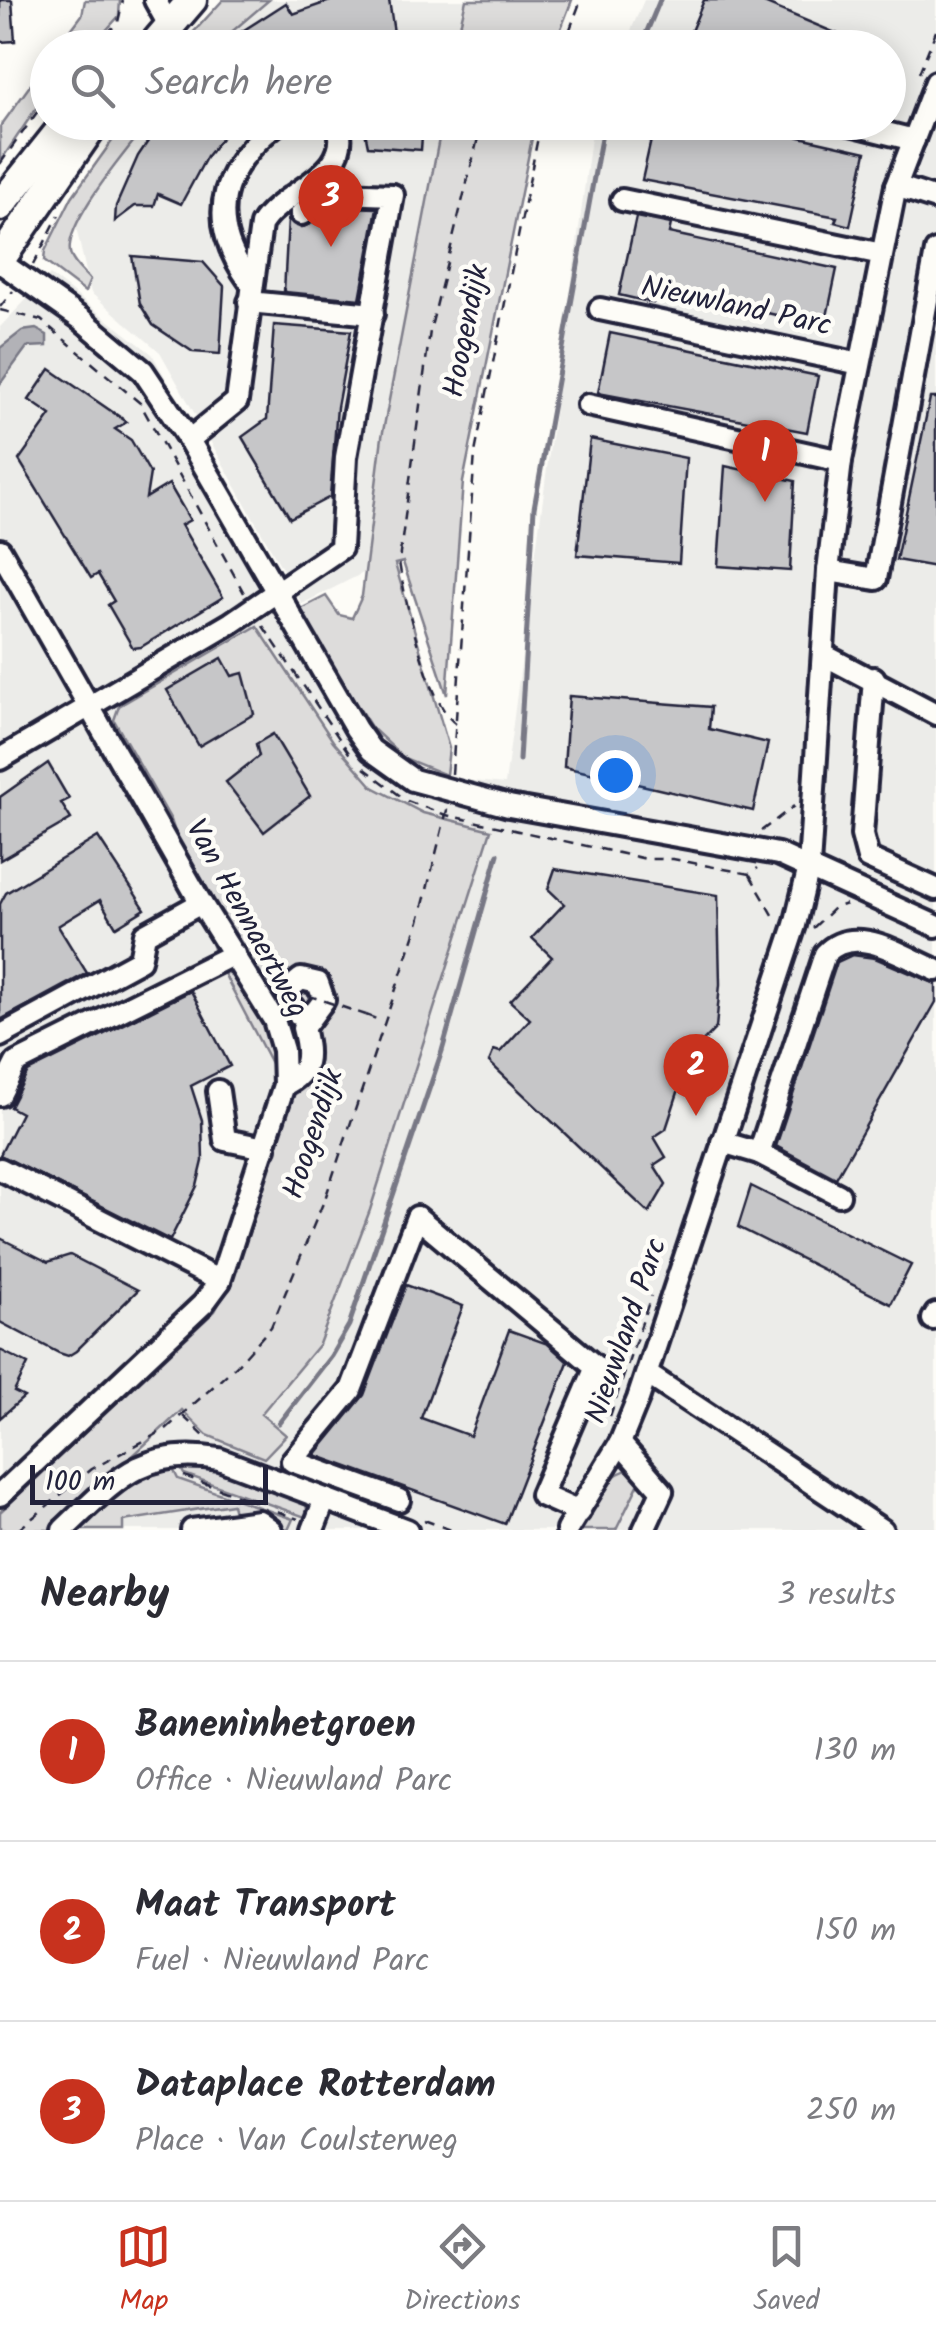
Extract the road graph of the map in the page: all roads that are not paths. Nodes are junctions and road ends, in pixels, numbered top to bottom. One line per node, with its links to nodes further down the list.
1 (171, 8): 2 (main road)
2 (147, 30)
3 (936, 82): 9 (street, Nieuwland Parc)
4 (906, 138): 9 (street)
5 (53, 140): 13 (main road)
6 (83, 140): 17 (main road)
7 (257, 140): 18 (street)
8 (341, 140): 18 (street)
9 (914, 140): 10 (street, Nieuwland Parc)
10 (896, 186): 11 (street); 16 (street, Nieuwland Parc)
11 (936, 199)
12 (622, 200): 16 (street)
13 (0, 206)
14 (302, 214): 20 (street)
15 (936, 251): 26 (street)
16 (882, 254): 21 (street, Nieuwland Parc)
17 (0, 261): 23 (street)
18 (250, 292): 20 (street); 23 (street)
19 (600, 308): 21 (street, Nieuwland Parc)
20 (373, 314): 27 (street)
21 (860, 364): 24 (street, Nieuwland Parc)
22 (588, 405): 24 (street)
23 (188, 440): 27 (street)
24 (841, 461): 26 (street, Nieuwland Parc)
25 (0, 550): 30 (street, Van Hennaertweg)
26 (828, 571): 28 (street, Nieuwland Parc)
27 (275, 595): 30 (street); 33 (street)
28 (824, 655): 29 (street); 33 (street, Nieuwland Parc)
29 (874, 678): 31 (street); 34 (street)
30 (90, 707): 32 (street); 35 (street, Van Hennaertweg)
31 (936, 714)
32 (0, 759)
33 (810, 868): 36 (street); 44 (street, Nieuwland Parc)
34 (936, 889)
35 (202, 903): 37 (street, Van Hennaertweg); 40 (street)
36 (936, 926)
37 (234, 954): 39 (street, Van Hennaertweg); 43 (street)
38 (936, 970): 46 (street)
39 (265, 1006): 41 (street, Van Hennaertweg); 41 (street)
40 (0, 1036)
41 (284, 1085): 45 (street, Van Hennaertweg)
42 (218, 1091): 45 (street)
43 (0, 1095)
44 (722, 1142): 46 (street); 50 (street, Nieuwland Parc)
45 (265, 1148): 49 (street, Van Hennaertweg)
46 (759, 1153): 48 (street)
47 (0, 1169): 49 (street)
48 (839, 1194)
49 (220, 1281): 52 (street, Van Hennaertweg)
50 (647, 1374): 51 (street, Nieuwland Parc); 62 (street)
51 (620, 1443): 55 (street, Nieuwland Parc); 61 (street)
52 (0, 1495)
53 (324, 1499): 56 (street); 57 (street); 60 (street)
54 (399, 1500): 55 (street)
55 (573, 1521)
56 (314, 1528)
57 (63, 1530)
58 (192, 1530): 59 (street)
59 (271, 1530)
60 (407, 1530)
61 (644, 1530)
62 (882, 1530)

